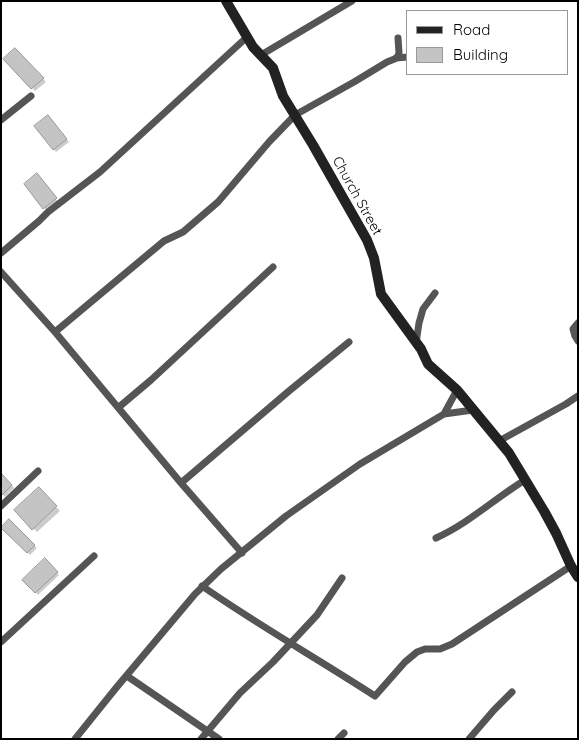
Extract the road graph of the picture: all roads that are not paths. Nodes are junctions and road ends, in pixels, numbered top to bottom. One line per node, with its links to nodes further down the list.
1 (226, 1): 3 (street, Church Street)
2 (352, 1): 5 (street)
3 (247, 37): 5 (street, Church Street); 11 (street)
4 (398, 38): 7 (street)
5 (261, 55): 9 (street, Church Street)
6 (406, 57): 7 (street)
7 (396, 58): 9 (street)
8 (32, 96): 10 (street)
9 (295, 115): 16 (street); 19 (street, Church Street)
10 (1, 120)
11 (1, 253)
12 (273, 267): 22 (street)
13 (1, 272): 16 (street)
14 (436, 293): 19 (street)
15 (578, 322): 17 (street)
16 (55, 332): 22 (street)
17 (578, 341)
18 (349, 342): 28 (street)
19 (416, 343): 20 (street, Church Street)
20 (457, 390): 23 (street, Church Street); 24 (street)
21 (578, 396): 25 (street)
22 (119, 407): 28 (street)
23 (473, 410): 24 (street); 25 (street, Church Street)
24 (444, 414): 31 (street)
25 (499, 441): 27 (street, Church Street)
26 (38, 471): 29 (street)
27 (525, 480): 30 (street); 33 (street, Church Street)
28 (181, 483): 31 (street)
29 (1, 506)
30 (436, 538)
31 (242, 552): 36 (street)
32 (94, 556): 37 (street)
33 (571, 566): 34 (street, Church Street); 38 (street)
34 (578, 577)
35 (342, 578): 38 (street)
36 (202, 586): 38 (street); 39 (street)
37 (1, 642)
38 (291, 642): 41 (street)
39 (127, 676): 41 (street); 42 (street)
40 (512, 692): 45 (street)
41 (207, 731): 43 (street); 44 (street)
42 (75, 739)
43 (201, 739)
44 (219, 739)
45 (469, 739)

